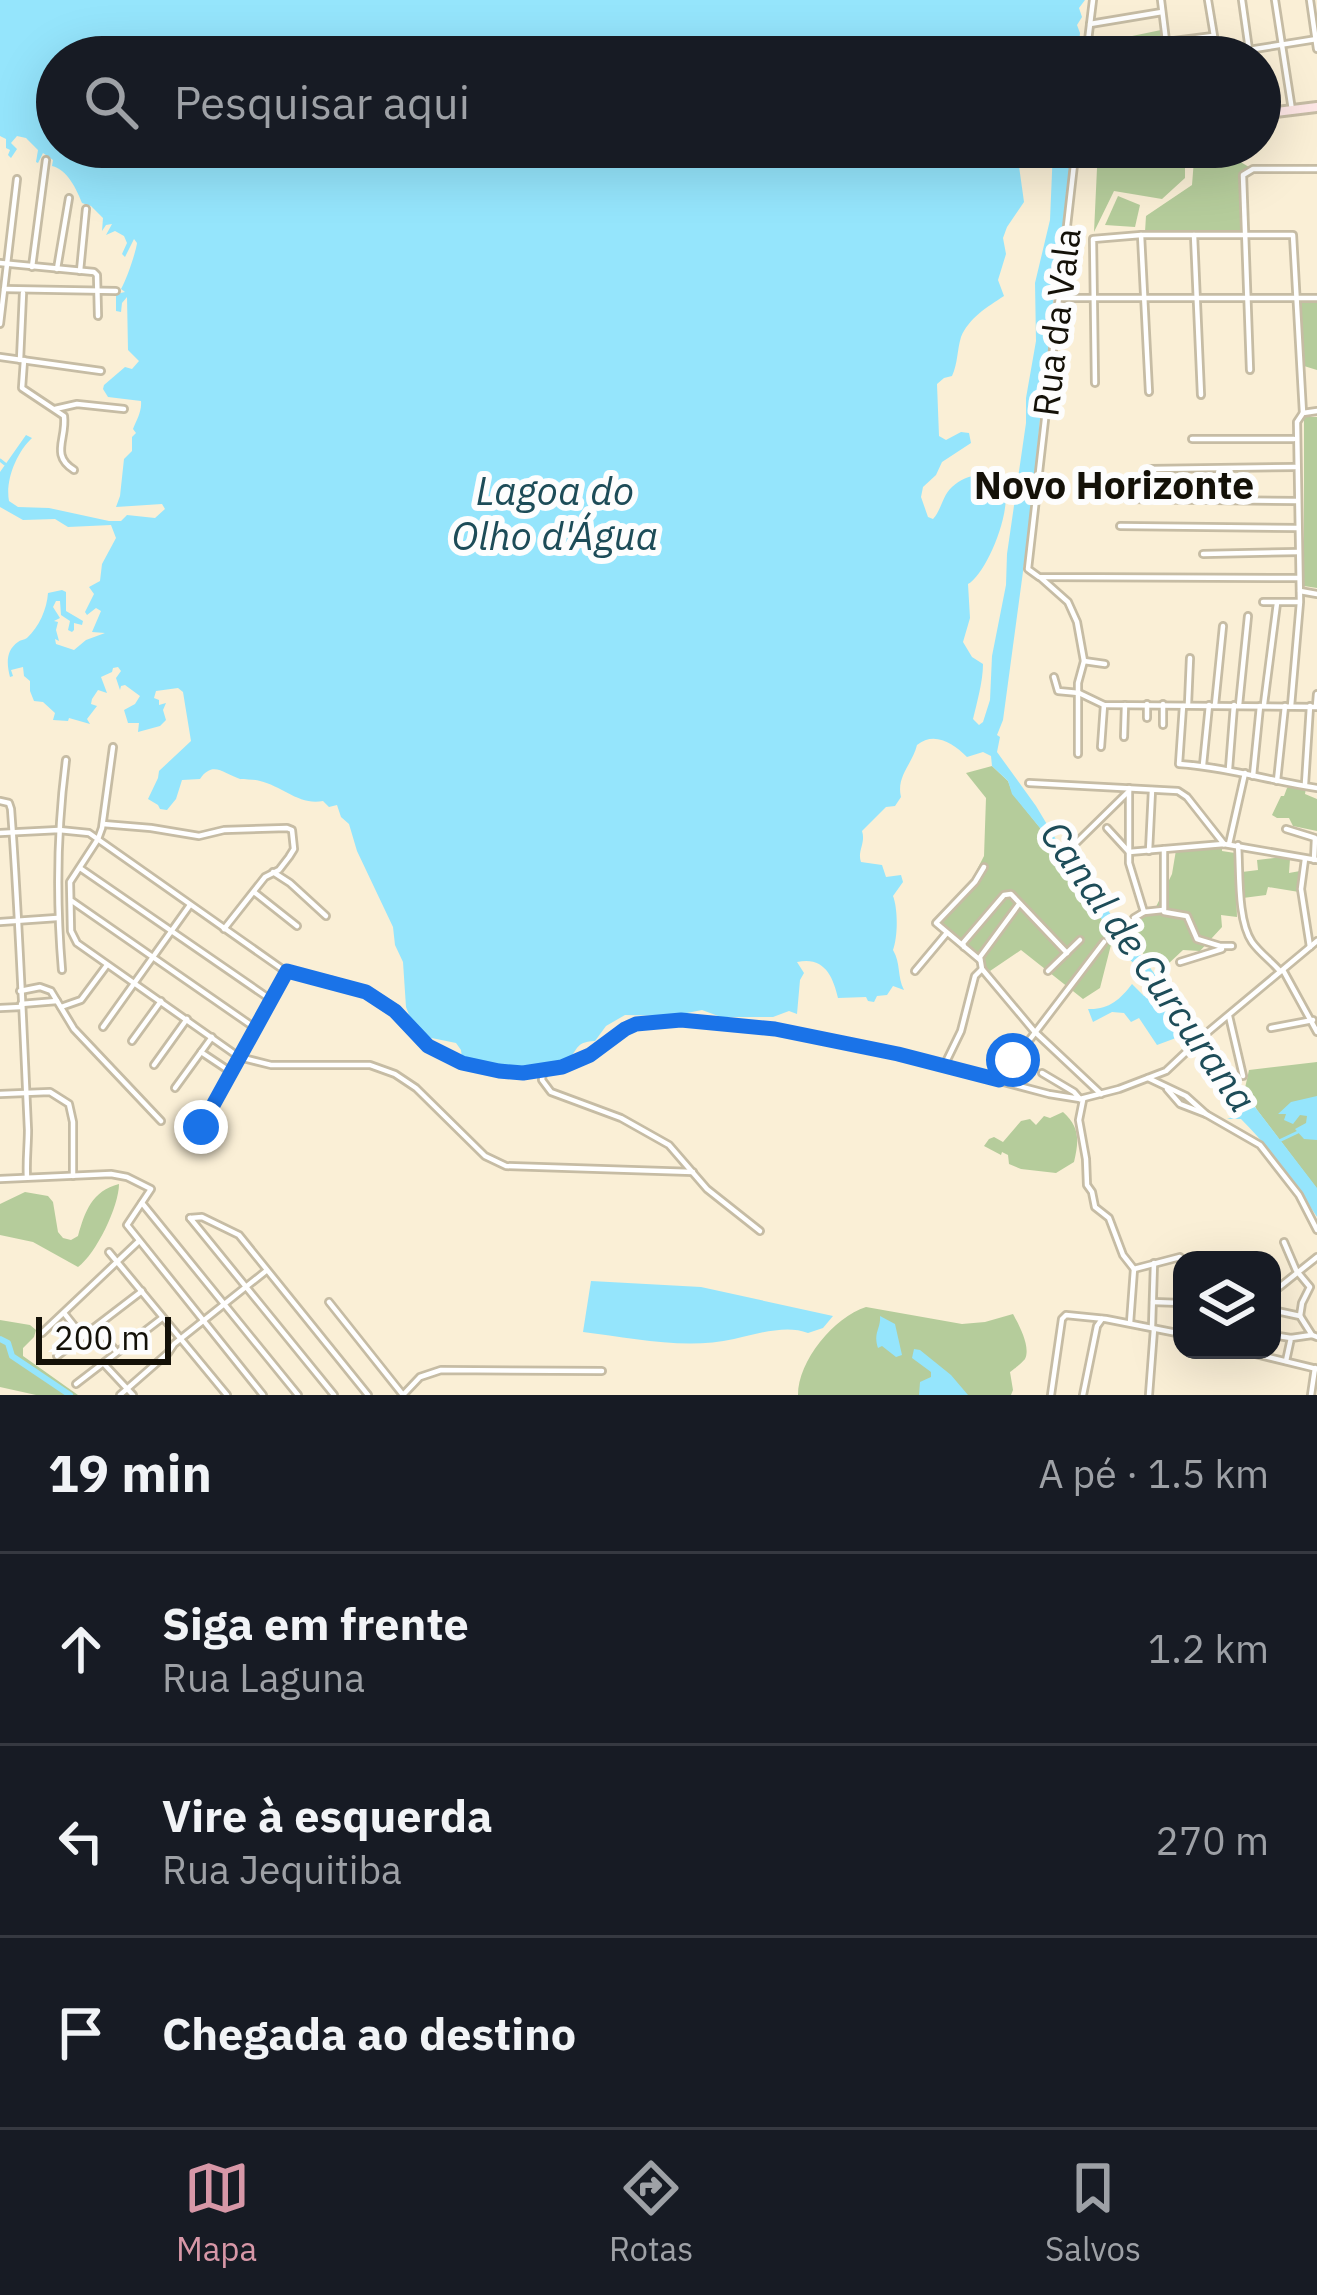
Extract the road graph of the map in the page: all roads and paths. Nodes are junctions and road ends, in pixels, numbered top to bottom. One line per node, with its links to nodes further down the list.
1 (1093, 0): 8 (street)
2 (1161, 0): 7 (street)
3 (1208, 0): 11 (street)
4 (1242, 0): 12 (street)
5 (1275, 0): 13 (street)
6 (1310, 0): 15 (street)
7 (1162, 12): 8 (street); 10 (street)
8 (1090, 24): 9 (street)
9 (1089, 36)
10 (1165, 36)
11 (1213, 36)
12 (1247, 36)
13 (1281, 36)
14 (1281, 39): 16 (street)
15 (1316, 39): 16 (street); 17 (street)
16 (1282, 45): 19 (street)
17 (1317, 49)
18 (1317, 107): 19 (main road)
19 (1292, 110): 20 (main road)
20 (1281, 111)
21 (45, 168): 35 (street)
22 (1074, 168): 43 (street, Rua da Vala)
23 (1317, 169): 33 (street)
24 (17, 178): 27 (street)
25 (69, 198): 36 (street)
26 (3, 203): 27 (street)
27 (14, 205): 30 (street)
28 (86, 209): 37 (street)
29 (0, 226): 30 (street)
30 (11, 228): 34 (street)
31 (1194, 235): 32 (street); 33 (street); 48 (street)
32 (1141, 236): 44 (street); 47 (street)
33 (1244, 236): 42 (street); 45 (street)
34 (3, 264): 35 (street); 38 (street)
35 (32, 267): 36 (street)
36 (57, 269): 37 (street)
37 (80, 271): 40 (street)
38 (4, 290): 39 (street); 50 (street)
39 (23, 291): 40 (street); 52 (street)
40 (98, 291): 41 (street); 49 (street)
41 (116, 291)
42 (1295, 297): 45 (street); 46 (street); 61 (street)
43 (1060, 298): 44 (street); 73 (street, Rua da Vala)
44 (1096, 298): 47 (street); 55 (street)
45 (1247, 298): 48 (street); 53 (street)
46 (1317, 298)
47 (1145, 299): 48 (street); 56 (street)
48 (1197, 299): 57 (street)
49 (98, 316)
50 (0, 324)
51 (0, 357): 52 (street)
52 (22, 360): 54 (street); 58 (street)
53 (1250, 370)
54 (101, 371)
55 (1095, 383)
56 (1149, 392)
57 (1201, 394)
58 (55, 409): 59 (street); 66 (street)
59 (124, 409)
60 (1317, 411): 61 (street)
61 (1303, 413): 63 (street)
62 (1192, 439): 63 (street)
63 (1296, 439): 64 (street)
64 (1296, 466): 65 (street); 68 (street)
65 (1151, 469)
66 (74, 470)
67 (1127, 499): 68 (street)
68 (1298, 501): 70 (street)
69 (1120, 526): 70 (street)
70 (1298, 528): 71 (street)
71 (1298, 552): 72 (street); 74 (street)
72 (1203, 554)
73 (1039, 577): 74 (street); 83 (street)
74 (1299, 578): 75 (street)
75 (1300, 591): 76 (street); 78 (street)
76 (1317, 594)
77 (1263, 602): 79 (street)
78 (1300, 602): 79 (street); 96 (street)
79 (1277, 603): 95 (street)
80 (1248, 616): 94 (street)
81 (1222, 626): 93 (street)
82 (1190, 658): 90 (street)
83 (1084, 661): 84 (street); 86 (street)
84 (1105, 664)
85 (1054, 677): 86 (street)
86 (1078, 693): 91 (street); 103 (street)
87 (1317, 694): 97 (street)
88 (1148, 704): 89 (street); 92 (street); 98 (street)
89 (1163, 704): 90 (street); 99 (street)
90 (1186, 704): 93 (street); 105 (street)
91 (1104, 705): 92 (street); 102 (street)
92 (1126, 705): 100 (street)
93 (1212, 705): 94 (street); 105 (street)
94 (1236, 705): 95 (street); 106 (street)
95 (1262, 706): 96 (street); 107 (street)
96 (1288, 706): 97 (street); 108 (street)
97 (1314, 706): 110 (street)
98 (1147, 718)
99 (1162, 725)
100 (1124, 736)
101 (113, 747): 115 (street)
102 (1101, 747)
103 (1078, 754)
104 (65, 760): 118 (street)
105 (1203, 766): 106 (street)
106 (1229, 769): 107 (street)
107 (1249, 775): 108 (street); 123 (street)
108 (1277, 781): 110 (street)
109 (1029, 783): 112 (street)
110 (1305, 786): 111 (street)
111 (1317, 788)
112 (1129, 789): 113 (street); 122 (street); 127 (street)
113 (1152, 790): 123 (street); 126 (street)
114 (3, 801): 120 (street)
115 (103, 824): 121 (street); 132 (street)
116 (1107, 829): 127 (street)
117 (1286, 829): 129 (street)
118 (59, 830): 120 (street); 121 (street); 140 (street)
119 (0, 833): 120 (street)
120 (13, 833): 142 (street)
121 (98, 839): 131 (street); 136 (street)
122 (1075, 844)
123 (1226, 844): 124 (street); 125 (street)
124 (1238, 845): 128 (street); 162 (street)
125 (1164, 849): 126 (street); 137 (street)
126 (1149, 851): 127 (street)
127 (1129, 852): 138 (street)
128 (1305, 859): 129 (street); 152 (street)
129 (1316, 860)
130 (984, 867): 147 (street)
131 (80, 868): 134 (street); 146 (street)
132 (274, 872): 133 (street); 139 (street)
133 (254, 892): 144 (street); 145 (street)
134 (70, 899): 154 (street); 156 (street)
135 (1019, 904): 151 (street); 153 (street); 157 (street)
136 (190, 905): 145 (street); 146 (street)
137 (1163, 910): 138 (street); 155 (street)
138 (1144, 912): 141 (street)
139 (326, 916)
140 (57, 918): 142 (street); 158 (street)
141 (1134, 918)
142 (17, 921): 143 (street); 164 (street)
143 (0, 922)
144 (297, 926)
145 (224, 929): 159 (street)
146 (171, 930): 154 (street); 165 (street)
147 (946, 934): 151 (street); 160 (street)
148 (1080, 940): 153 (street)
149 (1317, 941): 152 (street)
150 (1104, 942): 178 (street)
151 (964, 947): 157 (street)
152 (1310, 947): 162 (street)
153 (1067, 953): 161 (street)
154 (153, 957): 163 (street); 176 (street)
155 (1180, 962)
156 (107, 964): 163 (street); 168 (street)
157 (981, 965): 178 (street); 185 (street)
158 (62, 970)
159 (285, 971): 165 (street); 186 (street)
160 (914, 971)
161 (1048, 971)
162 (1282, 971): 167 (street); 171 (street)
163 (134, 983): 166 (street); 175 (street)
164 (20, 991): 168 (street); 169 (street)
165 (270, 999): 176 (street)
166 (161, 1001): 172 (street); 181 (street)
167 (1299, 1002): 173 (street); 174 (street)
168 (59, 1004): 169 (street); 197 (street)
169 (21, 1005): 170 (street); 193 (street)
170 (0, 1008)
171 (1229, 1016): 189 (street); 190 (street)
172 (187, 1019): 180 (street); 184 (street)
173 (1313, 1021): 174 (street); 179 (street)
174 (1299, 1023): 177 (street)
175 (103, 1027)
176 (255, 1028): 183 (street)
177 (1271, 1028)
178 (1034, 1031): 191 (street); 195 (street)
179 (1317, 1032)
180 (212, 1037): 182 (street); 183 (street)
181 (132, 1041)
182 (201, 1052): 187 (street); 192 (street)
183 (238, 1057): 187 (street); 199 (street)
184 (154, 1065)
185 (944, 1066): 186 (street); 191 (street)
186 (543, 1071): 199 (street)
187 (231, 1072): 198 (street)
188 (1042, 1073): 196 (street)
189 (1243, 1076)
190 (1148, 1078): 195 (street); 205 (street)
191 (999, 1080): 196 (street)
192 (175, 1088)
193 (26, 1092): 194 (street); 200 (street); 201 (street)
194 (0, 1094)
195 (1101, 1094): 196 (street)
196 (1082, 1098): 215 (street)
197 (161, 1121)
198 (201, 1127)
199 (693, 1172): 206 (street)
200 (73, 1176): 201 (street); 203 (street)
201 (27, 1177): 202 (street)
202 (0, 1179)
203 (142, 1203): 208 (street); 224 (street)
204 (222, 1226): 207 (street); 207 (street); 216 (street)
205 (1317, 1230)
206 (760, 1231)
207 (208, 1240): 218 (street)
208 (139, 1241): 213 (street); 230 (street)
209 (1285, 1242): 217 (street)
210 (109, 1252): 213 (street)
211 (1317, 1257): 217 (street)
212 (1173, 1259): 214 (street)
213 (118, 1262): 220 (street); 226 (street)
214 (1154, 1263): 215 (street); 222 (street)
215 (1134, 1269): 231 (street)
216 (268, 1270): 218 (street); 256 (street)
217 (1298, 1273): 219 (street); 227 (street)
218 (246, 1286): 224 (street); 255 (street)
219 (1281, 1286)
220 (142, 1291): 228 (street); 232 (street)
221 (329, 1302): 257 (street)
222 (1153, 1302): 223 (street); 233 (street)
223 (1173, 1303)
224 (225, 1304): 230 (street); 254 (street)
225 (1281, 1312): 227 (street)
226 (64, 1313): 235 (street); 236 (street)
227 (1300, 1316): 238 (street)
228 (164, 1317): 240 (street); 241 (street)
229 (1102, 1318): 231 (street); 258 (street); 259 (street)
230 (203, 1322): 240 (street); 253 (street)
231 (1130, 1323): 233 (street)
232 (96, 1327): 236 (street); 241 (street)
233 (1153, 1327): 234 (street); 260 (street)
234 (1173, 1332)
235 (42, 1333)
236 (83, 1336): 242 (street)
237 (1281, 1336): 239 (street)
238 (1315, 1336): 239 (street)
239 (1291, 1338): 244 (street)
240 (182, 1339): 249 (street); 250 (street)
241 (116, 1352): 245 (street)
242 (57, 1356)
243 (1277, 1359): 244 (street)
244 (1286, 1361): 246 (street)
245 (103, 1363): 248 (street); 249 (street)
246 (1316, 1369): 261 (street)
247 (602, 1371): 257 (street)
248 (76, 1384)
249 (127, 1389): 251 (street); 252 (street)
250 (224, 1394)
251 (120, 1395)
252 (133, 1395)
253 (262, 1395)
254 (298, 1395)
255 (334, 1395)
256 (368, 1395)
257 (403, 1395)
258 (1052, 1395)
259 (1083, 1395)
260 (1149, 1395)
261 (1311, 1395)

